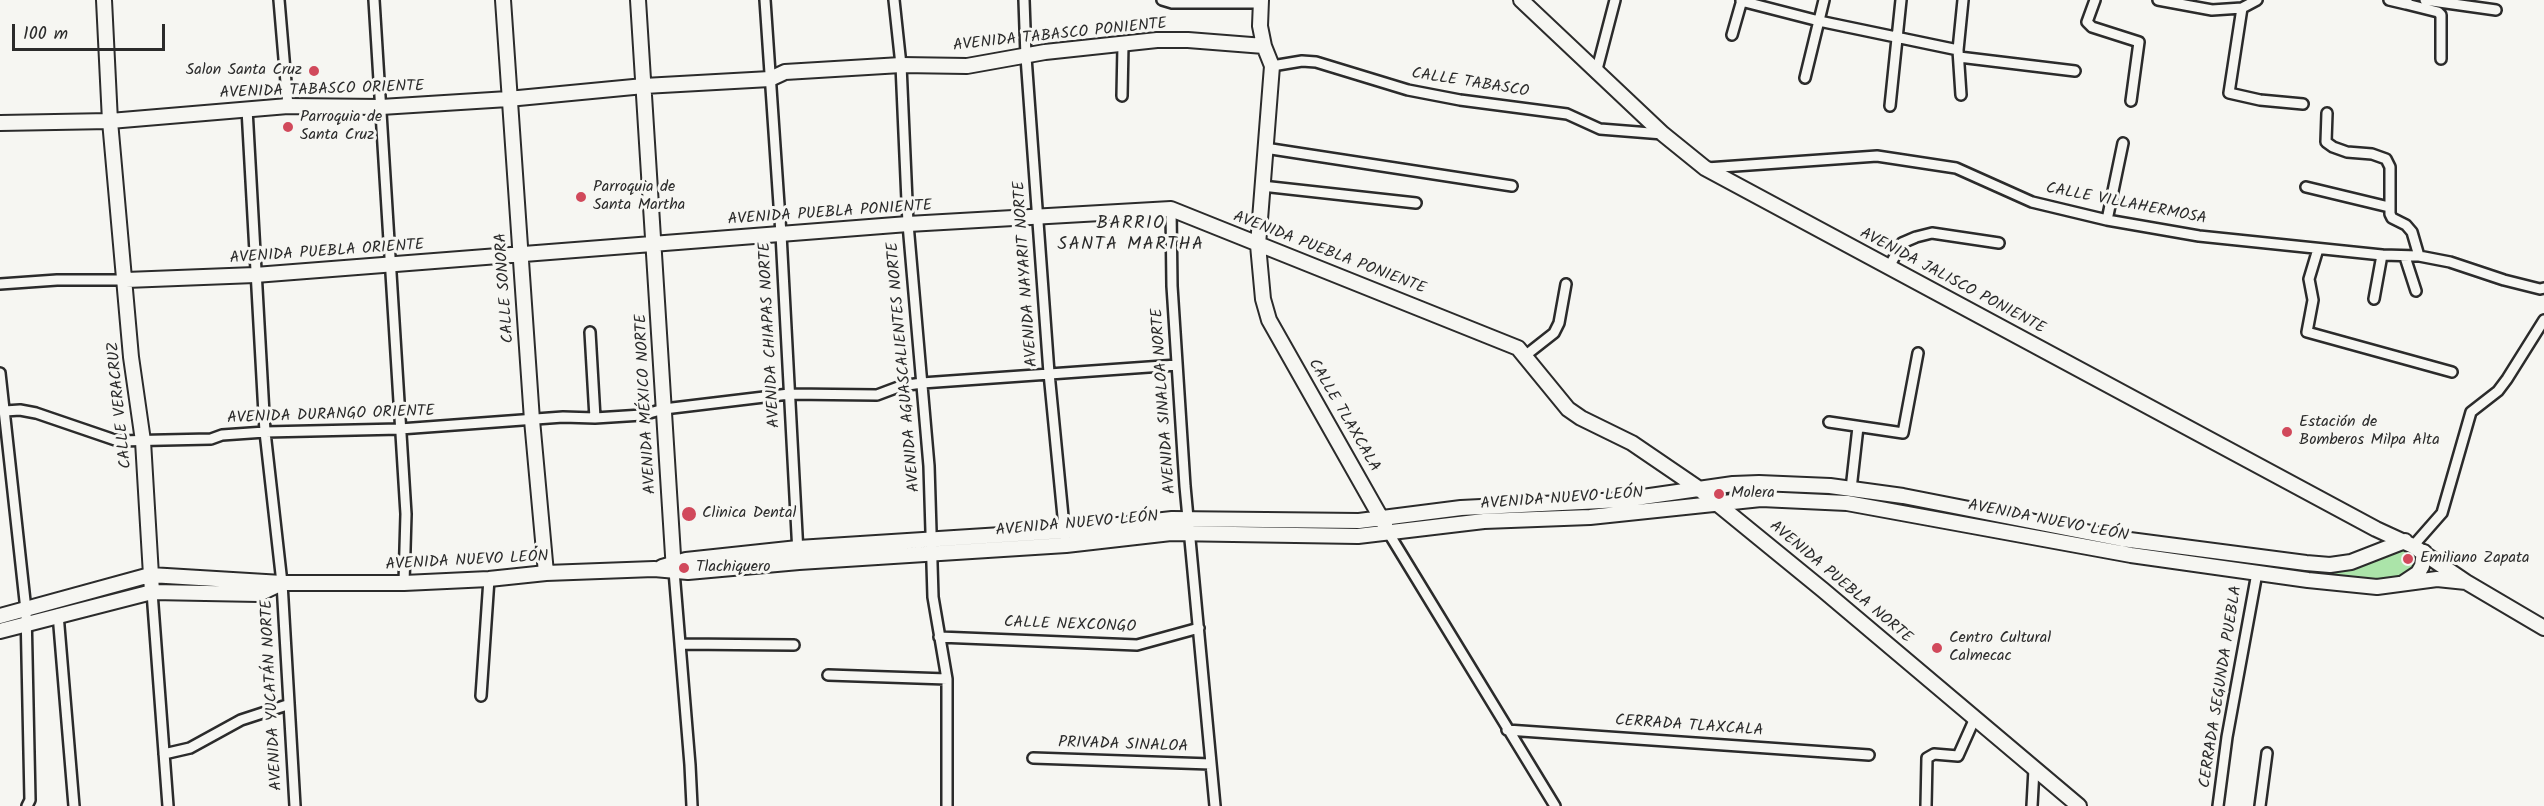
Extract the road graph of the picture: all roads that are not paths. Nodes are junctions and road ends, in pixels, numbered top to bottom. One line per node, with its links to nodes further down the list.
1 (104, 0): 52 (street, CALLE VERACRUZ)
2 (279, 0): 47 (street)
3 (374, 0): 49 (street)
4 (503, 0): 44 (street, CALLE SONORA)
5 (638, 0): 41 (street, AVENIDA MÉXICO NORTE)
6 (765, 0): 40 (street, AVENIDA CHIAPAS NORTE)
7 (894, 0): 35 (street, AVENIDA AGUASCALIENTES NORTE)
8 (1024, 0): 33 (street, AVENIDA NAYARIT NORTE)
9 (1162, 0): 22 (street)
10 (1521, 0): 38 (street, AVENIDA JALISCO PONIENTE)
11 (1615, 0): 38 (street)
12 (1742, 0): 27 (street); 28 (street)
13 (1824, 0): 27 (street)
14 (1901, 0): 29 (street)
15 (1963, 0): 32 (street)
16 (2095, 0): 45 (street)
17 (2158, 0): 25 (street)
18 (2214, 0): 25 (street)
19 (2257, 0): 24 (street)
20 (2389, 0): 23 (street)
21 (2425, 0): 26 (street)
22 (1261, 2): 31 (street, CALLE TLAXCALA)
23 (2406, 2): 34 (street)
24 (2242, 8): 25 (street); 46 (street)
25 (2212, 10)
26 (2496, 10)
27 (1819, 21): 29 (street); 39 (street)
28 (1732, 35)
29 (1898, 37): 32 (street); 48 (street)
30 (1123, 45): 31 (street, AVENIDA TABASCO PONIENTE); 33 (street, AVENIDA TABASCO PONIENTE); 43 (street)
31 (1264, 46): 36 (street, CALLE TLAXCALA)
32 (1958, 53): 37 (street); 42 (street)
33 (1026, 57): 35 (street, AVENIDA TABASCO PONIENTE); 64 (street, AVENIDA NAYARIT NORTE)
34 (2440, 59)
35 (901, 65): 40 (street, AVENIDA TABASCO PONIENTE); 66 (street, AVENIDA AGUASCALIENTES NORTE)
36 (1272, 66): 54 (street, CALLE TABASCO); 56 (street, CALLE TLAXCALA)
37 (2075, 71)
38 (1596, 72): 54 (street, AVENIDA JALISCO PONIENTE)
39 (1805, 78)
40 (770, 79): 41 (street, AVENIDA TABASCO PONIENTE); 67 (street, AVENIDA CHIAPAS NORTE)
41 (644, 86): 44 (street, AVENIDA TABASCO ORIENTE); 69 (street, AVENIDA MÉXICO NORTE)
42 (1961, 95)
43 (1122, 96)
44 (508, 99): 49 (street, AVENIDA TABASCO ORIENTE); 72 (street, CALLE SONORA)
45 (2131, 101)
46 (2303, 104)
47 (288, 106): 49 (street, AVENIDA TABASCO ORIENTE); 50 (street, AVENIDA TABASCO ORIENTE)
48 (1890, 106)
49 (381, 107): 76 (street)
50 (247, 109): 52 (street, AVENIDA TABASCO ORIENTE); 78 (street, AVENIDA YUCATÁN NORTE)
51 (2327, 113): 62 (street)
52 (110, 121): 53 (street, AVENIDA TABASCO ORIENTE); 79 (street, CALLE VERACRUZ)
53 (0, 123)
54 (1662, 134): 57 (street, AVENIDA JALISCO PONIENTE)
55 (2123, 143): 65 (street)
56 (1265, 148): 58 (street, CALLE TLAXCALA); 59 (street)
57 (1705, 168): 65 (street, CALLE VILLAHERMOSA); 77 (street, AVENIDA JALISCO PONIENTE)
58 (1263, 186): 61 (street); 70 (street, CALLE TLAXCALA)
59 (1512, 186)
60 (2306, 187): 62 (street)
61 (1416, 203)
62 (2389, 207): 74 (street)
63 (1171, 210): 64 (street, AVENIDA PUEBLA PONIENTE); 70 (street, AVENIDA PUEBLA PONIENTE); 89 (street, AVENIDA SINALOA NORTE)
64 (1038, 216): 66 (street, AVENIDA PUEBLA PONIENTE); 92 (street, AVENIDA NAYARIT NORTE)
65 (2107, 220): 71 (street, CALLE VILLAHERMOSA)
66 (908, 224): 67 (street, AVENIDA PUEBLA PONIENTE); 93 (street, AVENIDA AGUASCALIENTES NORTE)
67 (781, 234): 69 (street, AVENIDA PUEBLA PONIENTE); 94 (street, AVENIDA CHIAPAS NORTE)
68 (1999, 243): 77 (street)
69 (655, 244): 72 (street, AVENIDA PUEBLA ORIENTE); 95 (street, AVENIDA MÉXICO NORTE)
70 (1258, 245): 88 (street, AVENIDA PUEBLA PONIENTE); 108 (street, CALLE TLAXCALA)
71 (2319, 249): 73 (street, CALLE VILLAHERMOSA); 90 (street)
72 (521, 255): 76 (street, AVENIDA PUEBLA ORIENTE); 98 (street, CALLE SONORA)
73 (2382, 255): 75 (street, CALLE VILLAHERMOSA); 84 (street)
74 (2419, 256): 75 (street, CALLE VILLAHERMOSA); 82 (street, CALLE VILLAHERMOSA)
75 (2405, 257): 83 (street)
76 (390, 266): 78 (street, AVENIDA PUEBLA ORIENTE); 101 (street)
77 (1889, 267): 109 (street, AVENIDA JALISCO PONIENTE)
78 (255, 275): 79 (street, AVENIDA PUEBLA ORIENTE); 102 (street, AVENIDA YUCATÁN NORTE)
79 (126, 280): 80 (street, AVENIDA PUEBLA ORIENTE); 103 (street, CALLE VERACRUZ)
80 (0, 284)
81 (1566, 284): 88 (street)
82 (2544, 288)
83 (2416, 291)
84 (2374, 299)
85 (2544, 320): 114 (street)
86 (590, 332): 97 (street)
87 (1918, 352): 100 (street)
88 (1526, 355): 104 (street, AVENIDA PUEBLA PONIENTE)
89 (1177, 365): 92 (street, AVENIDA DURANGO ORIENTE); 107 (street, AVENIDA SINALOA NORTE)
90 (2452, 372)
91 (0, 373): 96 (street)
92 (1049, 373): 93 (street, AVENIDA DURANGO ORIENTE); 110 (street, AVENIDA NAYARIT NORTE)
93 (922, 382): 94 (street, AVENIDA DURANGO ORIENTE); 113 (street, AVENIDA AGUASCALIENTES NORTE)
94 (789, 394): 95 (street, AVENIDA DURANGO ORIENTE); 115 (street, AVENIDA CHIAPAS NORTE)
95 (664, 409): 97 (street, AVENIDA DURANGO ORIENTE); 117 (street, AVENIDA MÉXICO NORTE)
96 (5, 411): 103 (street, AVENIDA DURANGO ORIENTE); 129 (street)
97 (595, 418): 98 (street, AVENIDA DURANGO ORIENTE)
98 (532, 420): 101 (street, AVENIDA DURANGO ORIENTE); 118 (street, CALLE SONORA)
99 (1829, 422): 100 (street)
100 (1858, 427): 105 (street)
101 (400, 429): 102 (street, AVENIDA DURANGO ORIENTE); 124 (street)
102 (265, 432): 103 (street, AVENIDA DURANGO ORIENTE); 123 (street, AVENIDA YUCATÁN NORTE)
103 (143, 441): 120 (street, CALLE VERACRUZ)
104 (1698, 488): 105 (street, AVENIDA NUEVO LEÓN); 106 (street, AVENIDA PUEBLA PONIENTE); 108 (street, AVENIDA NUEVO LEÓN)
105 (1851, 489): 116 (street, AVENIDA NUEVO LEÓN)
106 (1716, 502): 108 (street, AVENIDA NUEVO LEÓN); 119 (street, AVENIDA NUEVO LEÓN); 140 (street, AVENIDA PUEBLA NORTE)
107 (1188, 518): 108 (street, AVENIDA NUEVO LEÓN); 110 (street, AVENIDA NUEVO LEÓN); 111 (street, AVENIDA SINALOA NORTE)
108 (1385, 526): 111 (street, AVENIDA NUEVO LEÓN); 141 (street, CALLE TLAXCALA)
109 (2376, 529): 114 (street, AVENIDA JALISCO PONIENTE); 116 (street)
110 (1064, 531): 112 (street, AVENIDA NAYARIT NORTE); 113 (street, AVENIDA NUEVO LEÓN)
111 (1190, 533): 112 (street, AVENIDA NUEVO LEÓN); 130 (street, AVENIDA SINALOA NORTE)
112 (1066, 545): 113 (street, AVENIDA NUEVO LEÓN)
113 (931, 546): 115 (street, AVENIDA NUEVO LEÓN); 133 (street, AVENIDA AGUASCALIENTES NORTE)
114 (2414, 546): 116 (street, AVENIDA NUEVO LEÓN); 122 (street, AVENIDA JALISCO PONIENTE); 125 (street)
115 (798, 555): 117 (street, AVENIDA NUEVO LEÓN)
116 (2366, 559)
117 (673, 567): 118 (street, AVENIDA NUEVO LEÓN); 134 (street, AVENIDA MÉXICO NORTE)
118 (546, 573): 121 (street, AVENIDA NUEVO LEÓN)
119 (2257, 573): 125 (street, AVENIDA NUEVO LEÓN); 159 (street, CERRADA SEGUNDA PUEBLA)
120 (150, 575): 123 (street, AVENIDA NUEVO LEÓN); 126 (street, CALLE VERACRUZ); 129 (street, AVENIDA NUEVO LEÓN)
121 (489, 579): 124 (street, AVENIDA NUEVO LEÓN); 138 (street)
122 (2466, 582): 125 (street, AVENIDA NUEVO LEÓN); 131 (street, AVENIDA JALISCO PONIENTE)
123 (282, 583): 124 (street, AVENIDA NUEVO LEÓN); 126 (street, AVENIDA NUEVO LEÓN); 139 (street, AVENIDA YUCATÁN NORTE)
124 (404, 583)
125 (2401, 584)
126 (152, 592): 127 (street, AVENIDA NUEVO LEÓN); 143 (street, CALLE VERACRUZ)
127 (58, 614): 129 (street, AVENIDA NUEVO LEÓN); 149 (street)
128 (0, 616): 129 (street, AVENIDA NUEVO LEÓN)
129 (26, 617): 132 (street, AVENIDA NUEVO LEÓN); 148 (street)
130 (1199, 628): 133 (street, CALLE NEXCONGO); 146 (street, AVENIDA SINALOA NORTE)
131 (2544, 628)
132 (0, 631)
133 (939, 637): 137 (street, AVENIDA AGUASCALIENTES NORTE)
134 (680, 644): 135 (street); 152 (street, AVENIDA MÉXICO NORTE)
135 (794, 645)
136 (828, 675): 137 (street)
137 (946, 679): 153 (street, AVENIDA AGUASCALIENTES NORTE)
138 (481, 696)
139 (287, 705): 143 (street); 151 (street, AVENIDA YUCATÁN NORTE)
140 (1975, 718): 147 (street, AVENIDA PUEBLA NORTE); 156 (street)
141 (1507, 730): 144 (street, CERRADA TLAXCALA); 155 (street, CALLE TLAXCALA)
142 (2267, 753): 160 (street)
143 (164, 754): 150 (street, CALLE VERACRUZ)
144 (1869, 755)
145 (1033, 758): 146 (street, PRIVADA SINALOA)
146 (1211, 764): 154 (street, AVENIDA SINALOA NORTE)
147 (2034, 769): 157 (street); 158 (street, AVENIDA PUEBLA NORTE)
148 (27, 806)
149 (74, 806)
150 (168, 806)
151 (295, 806)
152 (692, 806)
153 (947, 806)
154 (1215, 806)
155 (1555, 806)
156 (1926, 806)
157 (2032, 806)
158 (2079, 806)
159 (2218, 806)
160 (2259, 806)

